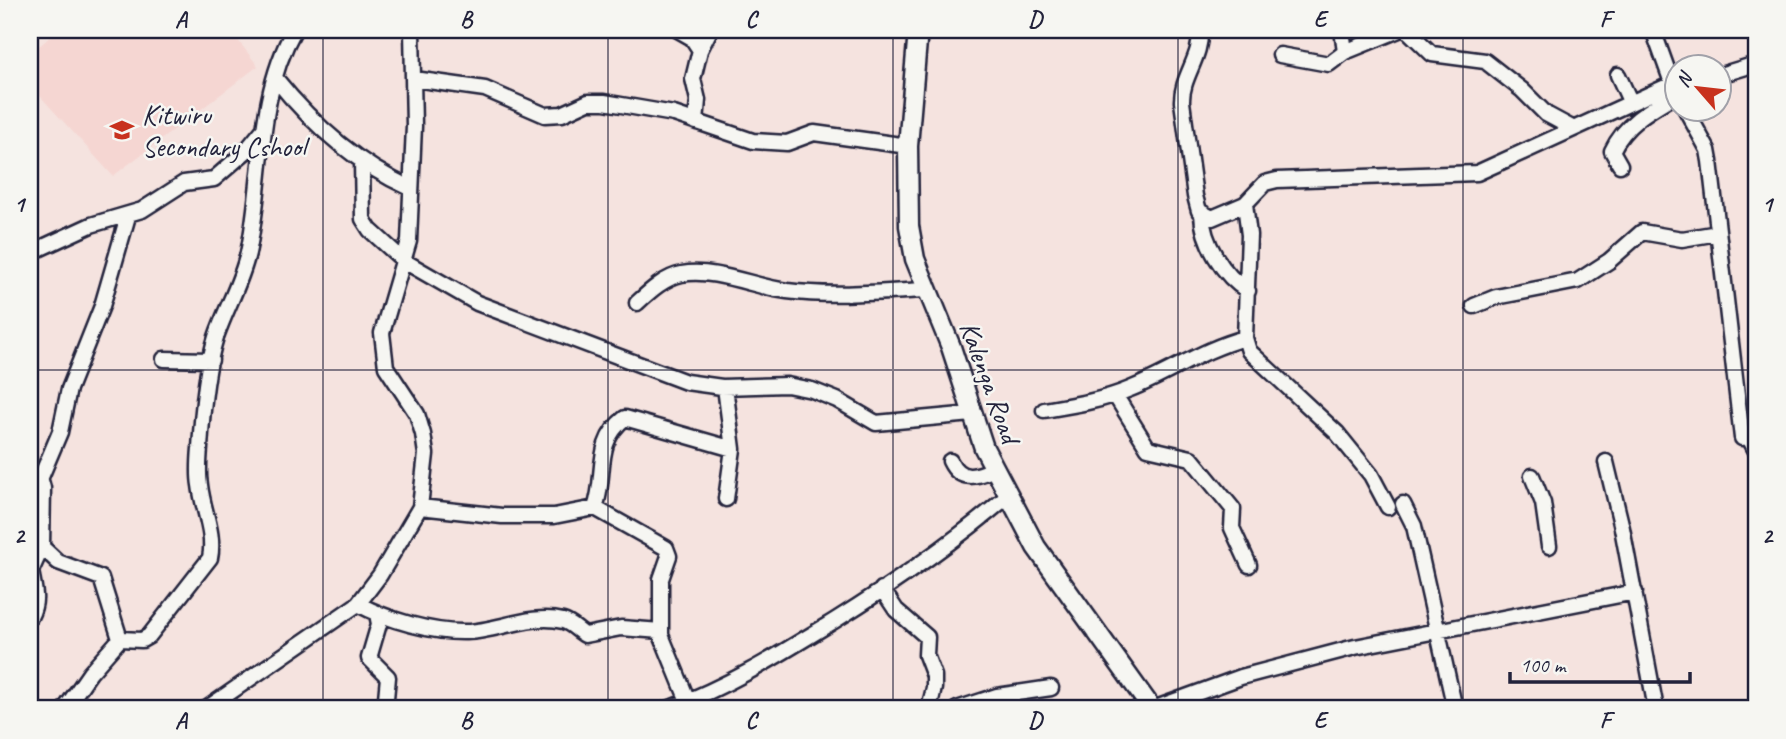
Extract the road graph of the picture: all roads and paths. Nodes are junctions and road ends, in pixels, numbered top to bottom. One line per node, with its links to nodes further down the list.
1 (294, 30): 18 (street)
2 (412, 30): 19 (street)
3 (678, 30): 11 (street)
4 (710, 30): 11 (street)
5 (918, 30): 27 (main road, Kalenga Road)
6 (1200, 30): 32 (street)
7 (1342, 30): 12 (street)
8 (1399, 30): 12 (street)
9 (1407, 30): 25 (street)
10 (1653, 30): 14 (street)
11 (700, 50): 23 (street)
12 (1345, 52): 13 (street)
13 (1280, 55)
14 (1664, 60)
15 (1756, 64): 16 (street)
16 (1734, 71)
17 (1618, 75): 22 (street)
18 (275, 78): 26 (street); 28 (street)
19 (414, 79): 23 (street); 30 (street)
20 (1664, 93): 22 (street)
21 (1664, 98): 29 (street)
22 (1630, 101): 25 (street)
23 (696, 122): 27 (street)
24 (1693, 122): 34 (street)
25 (1573, 128): 31 (street)
26 (263, 130): 33 (street); 43 (street)
27 (908, 146): 37 (main road, Kalenga Road)
28 (362, 161): 30 (street); 36 (street)
29 (1620, 165)
30 (410, 188): 36 (street)
31 (1245, 204): 32 (street); 38 (street)
32 (1202, 213): 38 (street)
33 (128, 216): 35 (street); 53 (street)
34 (1718, 233): 40 (street); 49 (street)
35 (30, 253)
36 (404, 261): 44 (street); 59 (street)
37 (928, 290): 39 (street); 47 (main road, Kalenga Road)
38 (1248, 291): 41 (street)
39 (637, 303)
40 (1474, 306)
41 (1245, 338): 45 (street); 60 (street)
42 (163, 359): 43 (street)
43 (211, 360): 72 (street)
44 (725, 387): 47 (street); 48 (street)
45 (1115, 395): 46 (street); 64 (street)
46 (1045, 410)
47 (972, 414): 52 (main road, Kalenga Road)
48 (733, 449): 56 (street); 61 (street)
49 (1756, 451)
50 (950, 461): 52 (street)
51 (1606, 462): 66 (street)
52 (995, 469): 55 (main road, Kalenga Road)
53 (40, 475): 57 (street); 63 (street)
54 (1532, 476): 62 (street)
55 (1009, 495): 65 (street); 81 (main road, Kalenga Road)
56 (726, 499)
57 (30, 503)
58 (1403, 504): 70 (street)
59 (420, 507): 61 (street); 67 (street)
60 (1388, 507)
61 (596, 508): 71 (street)
62 (1549, 546)
63 (42, 547): 69 (street); 72 (street)
64 (1249, 565)
65 (882, 589): 74 (street); 79 (street)
66 (1635, 592): 70 (street); 83 (street)
67 (358, 604): 68 (street); 76 (street)
68 (377, 614): 71 (street); 77 (street)
69 (30, 617)
70 (1437, 630): 81 (street); 82 (street)
71 (661, 631): 74 (street)
72 (120, 639): 75 (street)
73 (1051, 688): 80 (street)
74 (688, 701): 78 (street)
75 (65, 709)
76 (206, 709)
77 (386, 709)
78 (668, 709)
79 (929, 709)
80 (957, 709)
81 (1152, 709)
82 (1455, 709)
83 (1656, 709)

